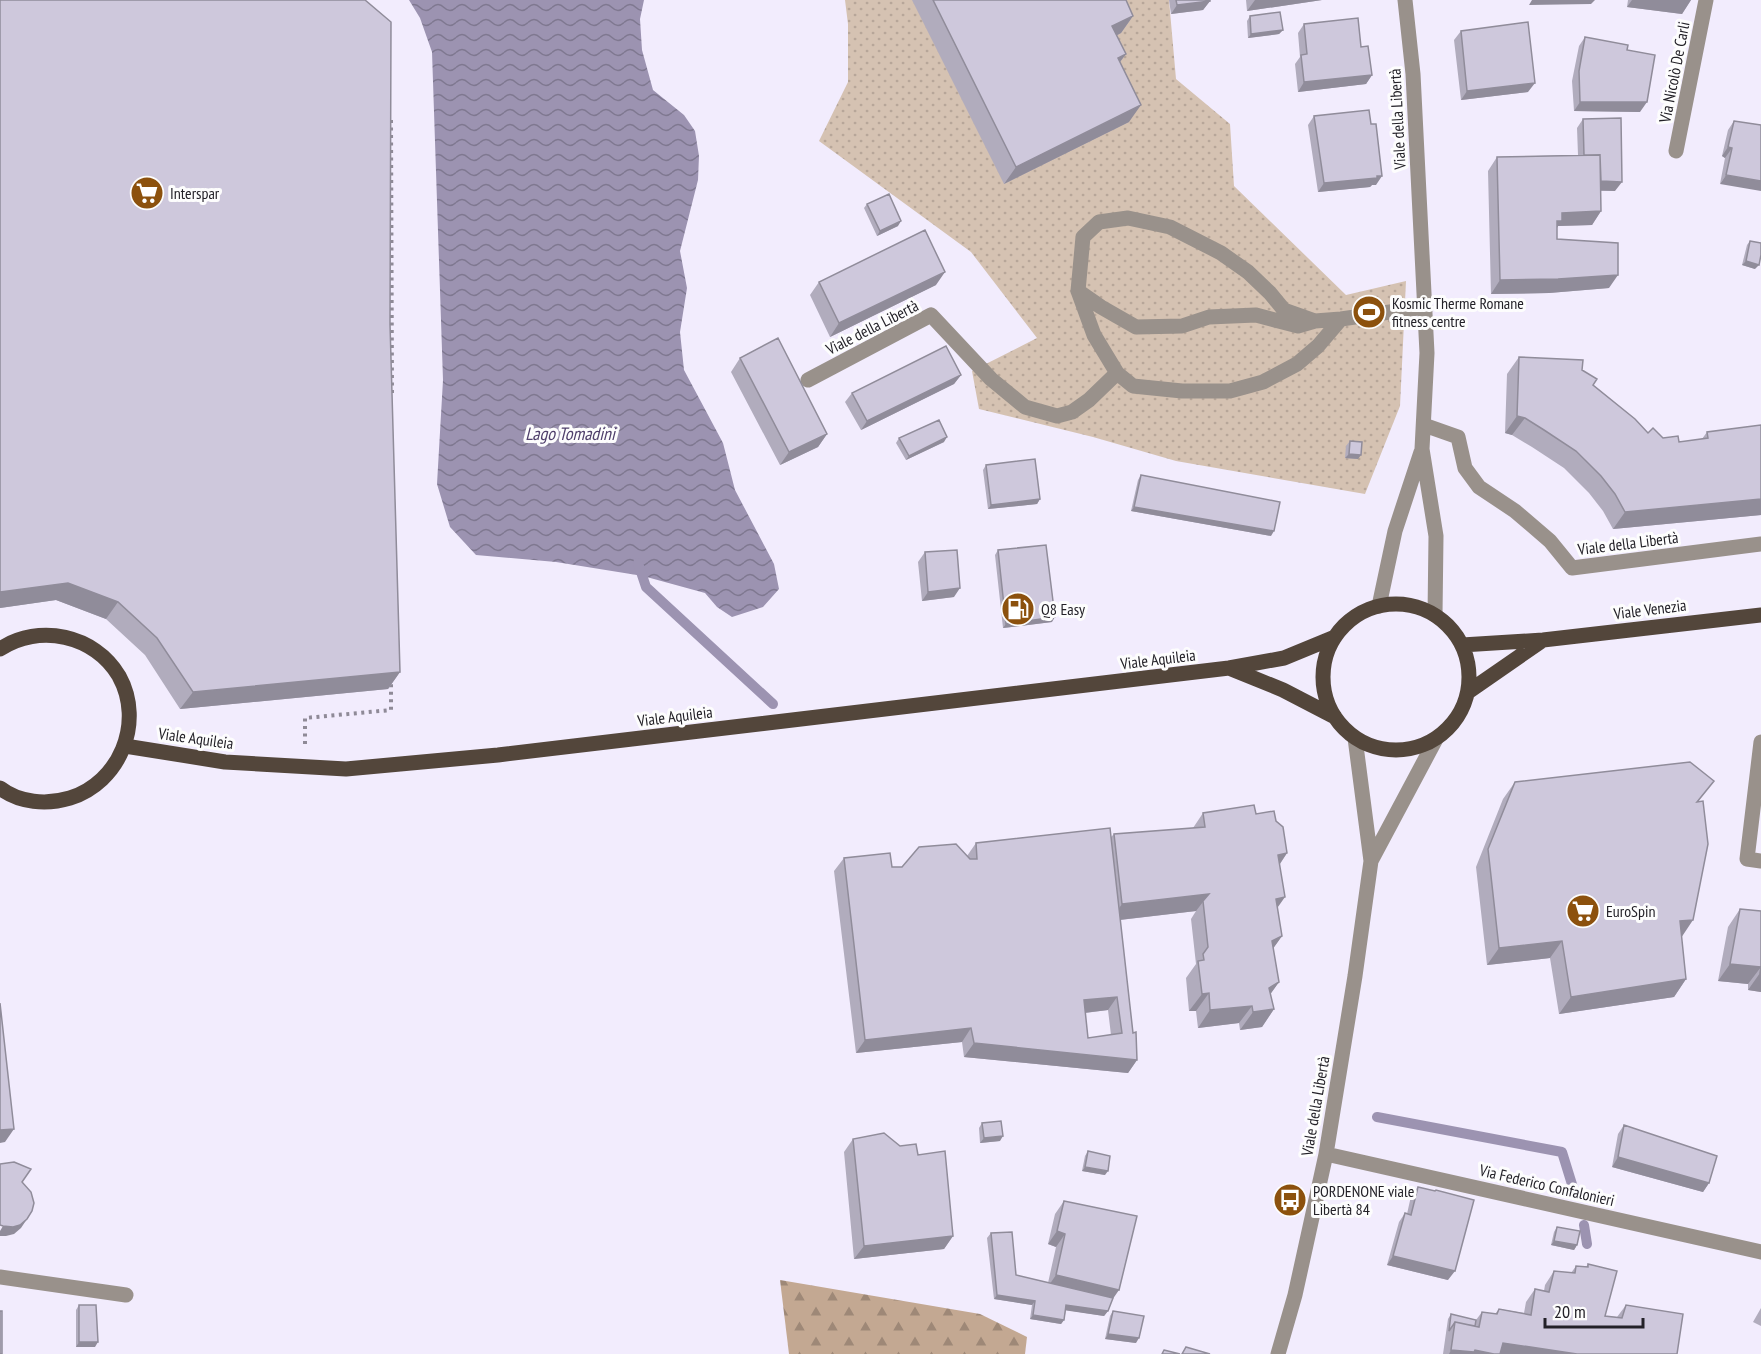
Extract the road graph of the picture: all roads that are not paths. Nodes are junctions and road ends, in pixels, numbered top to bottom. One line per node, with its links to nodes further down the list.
1 (1405, 0): 5 (street, Viale della Libertà)
2 (1706, 0): 3 (street, Via Nicolò De Carli)
3 (1676, 151)
4 (1078, 291): 7 (street); 7 (street); 8 (street)
5 (1425, 307): 6 (street); 10 (street, Viale della Libertà)
6 (1341, 319): 7 (street); 8 (street)
7 (1315, 321)
8 (1117, 373): 9 (street, Viale della Libertà)
9 (808, 380)
10 (1424, 425): 11 (street, Viale della Libertà); 12 (street, Viale della Libertà)
11 (1422, 449): 13 (street, Viale della Libertà); 14 (street, Viale della Libertà)
12 (1761, 544)
13 (1379, 606): 14 (main road, Viale Aquileia); 16 (main road, Viale Aquileia)
14 (1435, 615): 18 (main road, Viale Aquileia)
15 (1761, 615): 17 (main road, Viale Venezia)
16 (1335, 637): 20 (main road, Viale Aquileia); 22 (main road, Viale Aquileia)
17 (1544, 640): 18 (main road, Viale Venezia); 21 (main road, Viale Venezia)
18 (1462, 645): 21 (main road, Viale Aquileia)
19 (0, 649): 26 (main road)
20 (1229, 669): 22 (main road, Viale Aquileia); 26 (main road, Viale Aquileia)
21 (1468, 692): 24 (main road, Viale Aquileia)
22 (1335, 717): 23 (main road, Viale Aquileia)
23 (1355, 738): 24 (main road, Viale Aquileia); 28 (street, Viale della Libertà)
24 (1436, 739): 28 (street, Viale della Libertà)
25 (1761, 742): 29 (street)
26 (125, 746): 27 (main road)
27 (0, 788)
28 (1371, 861): 30 (street, Viale della Libertà)
29 (1761, 861)
30 (1326, 1154): 31 (street, Via Federico Confalonieri); 34 (street, Viale della Libertà)
31 (1761, 1252)
32 (0, 1276): 33 (street)
33 (126, 1295)
34 (1278, 1354)

